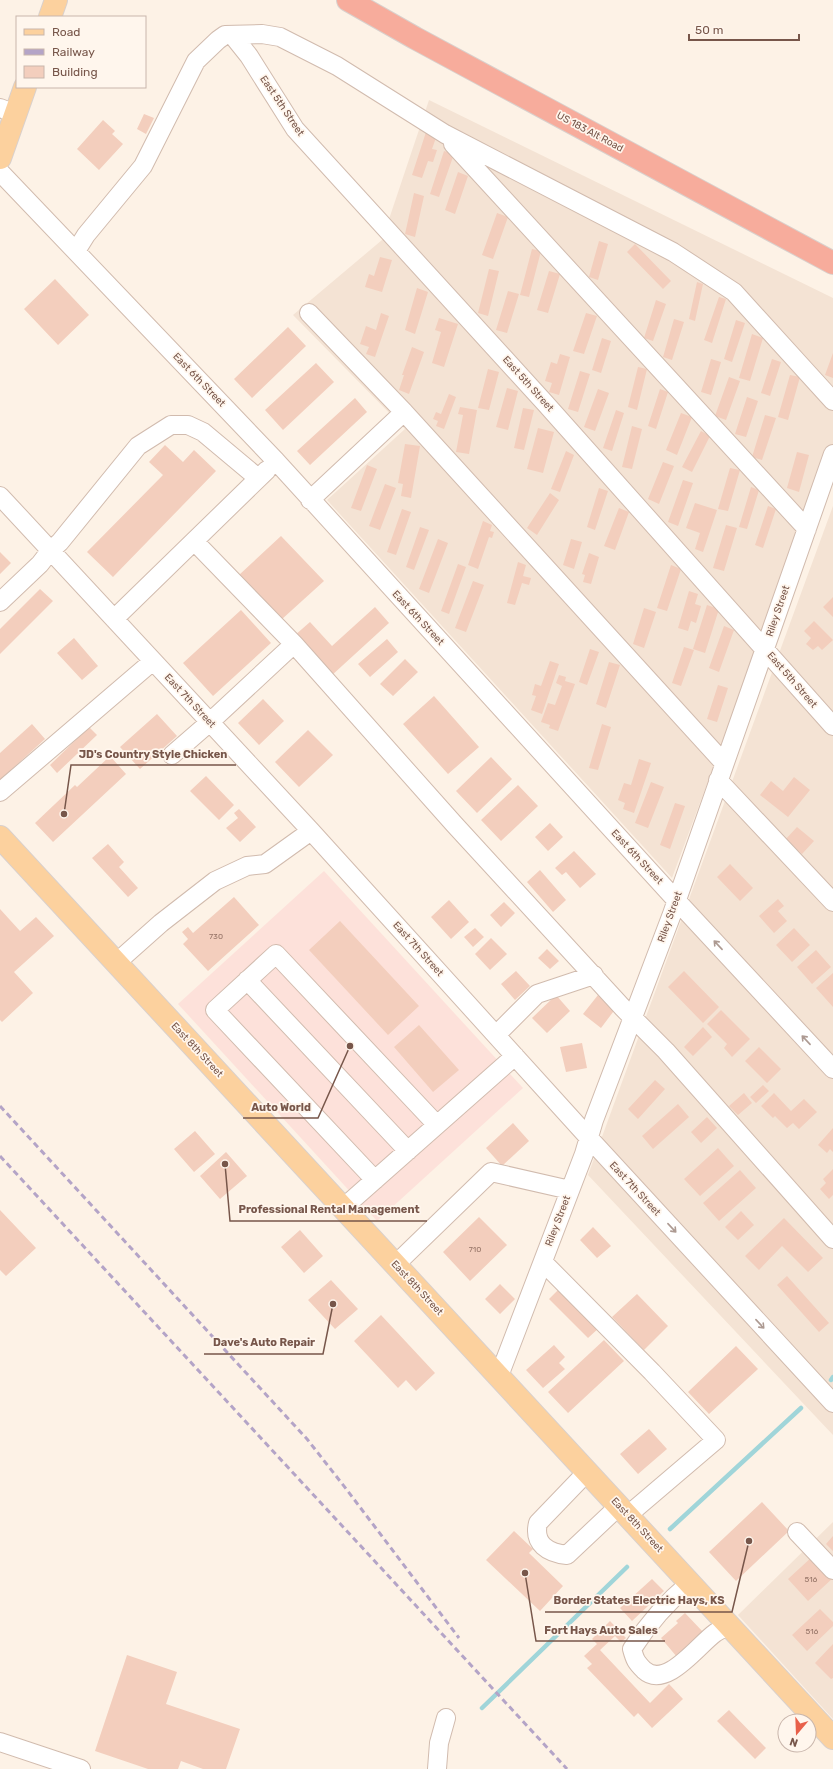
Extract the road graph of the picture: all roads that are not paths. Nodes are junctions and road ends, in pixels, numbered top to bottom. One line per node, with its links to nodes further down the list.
1 (56, 0): 3 (main road)
2 (348, 0): 11 (highway, US 183 Alt Road)
3 (50, 16)
4 (233, 36): 7 (street); 10 (street); 26 (street, East 5th Street)
5 (24, 88): 6 (main road)
6 (8, 111): 8 (main road)
7 (445, 134): 13 (street); 20 (street)
8 (0, 158)
9 (0, 172): 10 (street, East 6th Street)
10 (76, 251): 16 (street, East 6th Street)
11 (833, 263)
12 (309, 313): 14 (street)
13 (833, 402)
14 (404, 412): 19 (street); 31 (street)
15 (833, 454): 20 (street, Riley Street)
16 (276, 461): 17 (street); 19 (street, East 6th Street)
17 (258, 478): 21 (street); 22 (street)
18 (0, 496): 22 (street, East 7th Street)
19 (310, 500): 36 (street, East 6th Street)
20 (807, 529): 26 (street, Riley Street)
21 (194, 540): 24 (street); 25 (street)
22 (50, 550): 23 (street); 24 (street, East 7th Street)
23 (0, 602)
24 (114, 619): 27 (street, East 7th Street)
25 (294, 644): 28 (street); 39 (street)
26 (765, 649): 29 (street, East 5th Street); 31 (street, Riley Street)
27 (153, 661): 28 (street, East 7th Street); 33 (street)
28 (210, 722): 30 (street); 34 (street, East 7th Street)
29 (833, 726)
30 (172, 754)
31 (724, 763): 32 (street, Riley Street)
32 (718, 780): 36 (street, Riley Street); 37 (street)
33 (0, 792)
34 (311, 831): 38 (street); 42 (street, East 7th Street)
35 (0, 837): 38 (main road, East 8th Street)
36 (676, 900): 41 (street, Riley Street); 44 (street, East 6th Street, one-way to 36)
37 (833, 902)
38 (116, 963): 50 (main road, East 8th Street)
39 (594, 975): 41 (street); 42 (street)
40 (247, 980): 45 (street); 47 (street); 48 (street)
41 (632, 1017): 46 (street, Riley Street); 51 (street)
42 (496, 1035): 43 (street, East 7th Street)
43 (515, 1056): 45 (street); 46 (street, East 7th Street)
44 (833, 1069)
45 (437, 1125): 47 (street)
46 (589, 1138): 49 (street, Riley Street); 55 (street, East 7th Street, one-way to 55)
47 (408, 1151): 48 (street)
48 (375, 1180): 50 (street)
49 (570, 1190): 52 (street, Riley Street); 53 (street)
50 (343, 1208): 53 (main road, East 8th Street)
51 (833, 1239)
52 (543, 1262): 54 (street, Riley Street); 57 (street)
53 (395, 1265): 54 (main road, East 8th Street)
54 (499, 1376): 56 (main road, East 8th Street)
55 (833, 1403)
56 (587, 1472): 57 (main road, East 8th Street); 57 (street)
57 (624, 1511): 60 (main road, East 8th Street)
58 (797, 1532): 59 (street)
59 (833, 1570)
60 (690, 1583): 61 (main road, East 8th Street); 61 (street)
61 (729, 1626): 63 (main road, East 8th Street)
62 (446, 1718): 66 (street)
63 (833, 1738)
64 (0, 1742): 65 (street)
65 (73, 1768)
66 (437, 1769)

